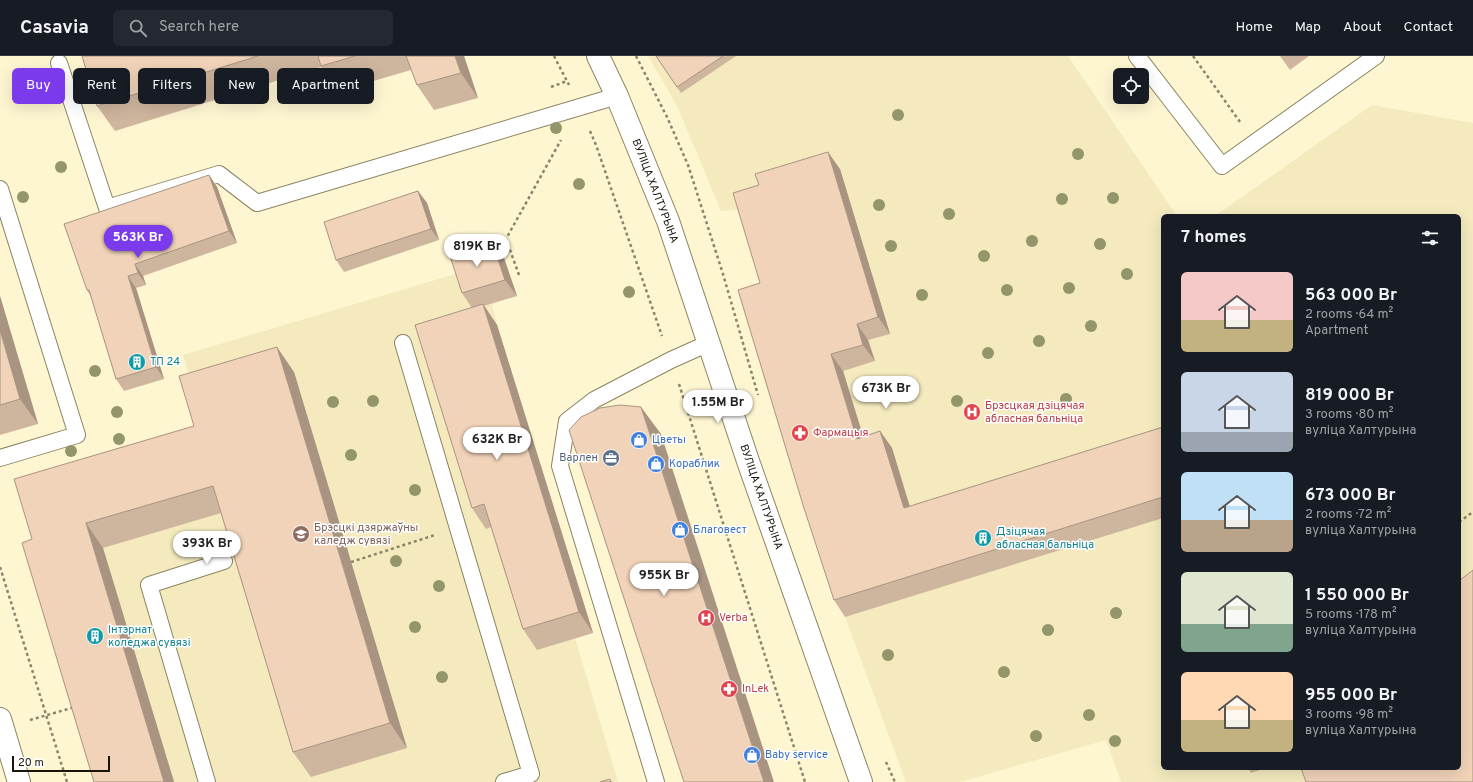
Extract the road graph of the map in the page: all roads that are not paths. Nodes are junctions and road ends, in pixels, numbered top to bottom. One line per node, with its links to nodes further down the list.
1 (598, 56): 5 (street, ВУЛІЦА ХАЛТУРЫНА)
2 (1137, 56): 3 (lane)
3 (1376, 56)
4 (59, 63): 5 (lane)
5 (617, 96): 8 (street, ВУЛІЦА ХАЛТУРЫНА)
6 (0, 190): 9 (lane)
7 (403, 343): 14 (lane)
8 (709, 343): 15 (lane); 16 (street, ВУЛІЦА ХАЛТУРЫНА)
9 (0, 458)
10 (224, 562): 13 (lane)
11 (0, 719): 12 (street)
12 (19, 782)
13 (207, 782)
14 (504, 782)
15 (656, 782)
16 (861, 782)

